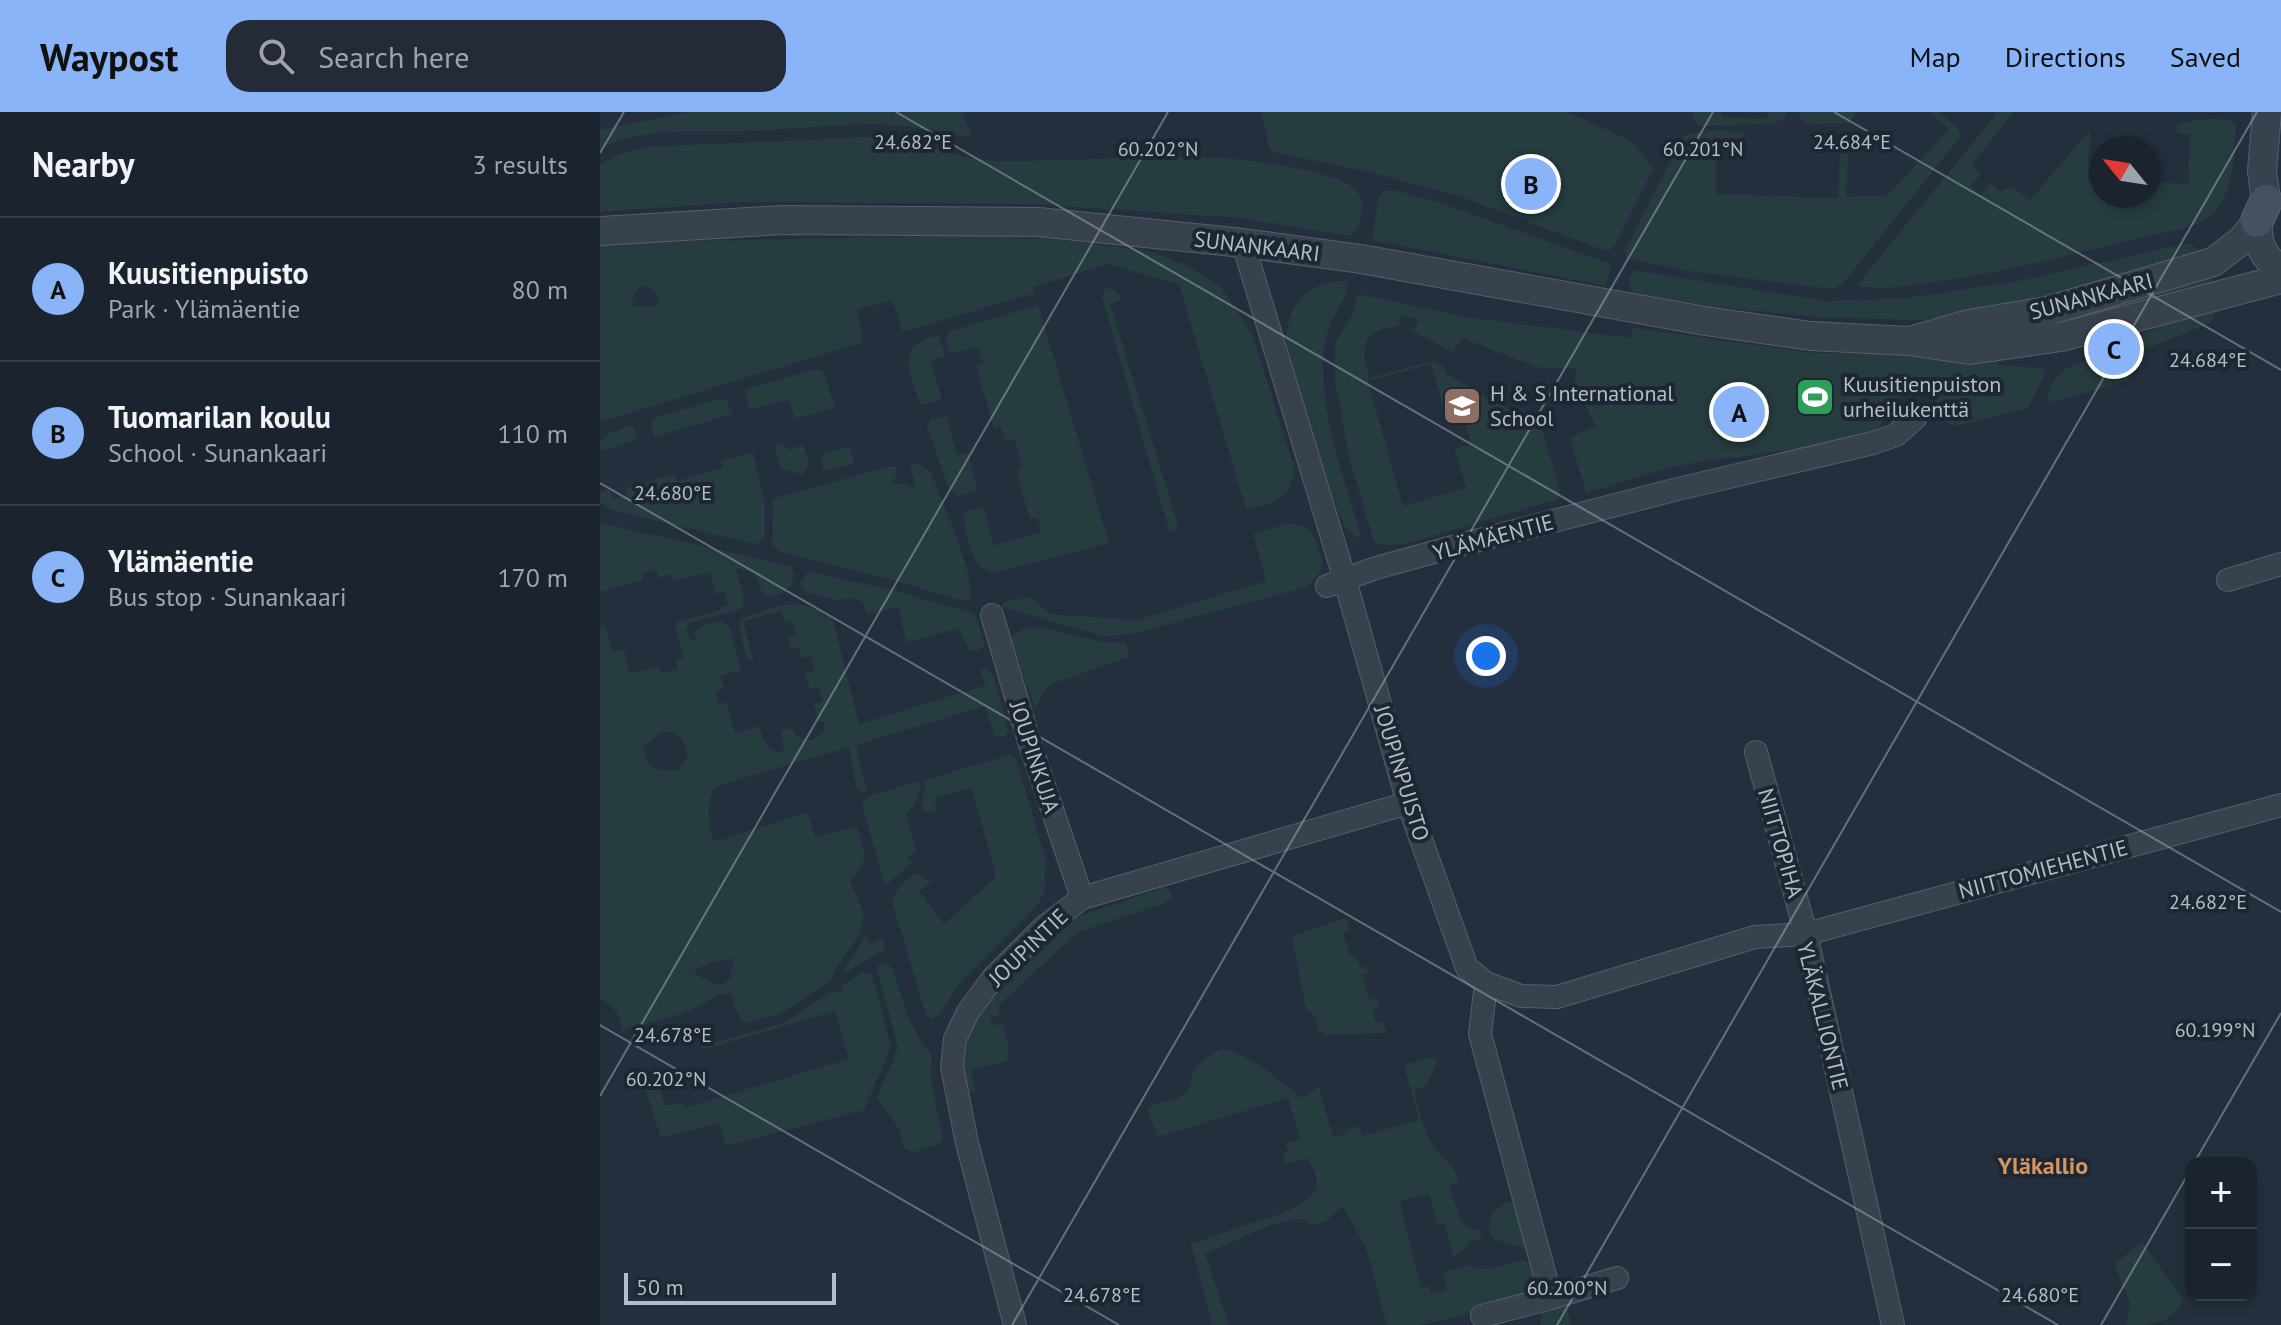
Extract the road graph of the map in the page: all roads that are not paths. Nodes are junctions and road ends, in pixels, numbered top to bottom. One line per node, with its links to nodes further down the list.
1 (2267, 112): 2 (street)
2 (2268, 204): 5 (street); 7 (street, SUNANKAARI)
3 (600, 231): 4 (street, SUNANKAARI)
4 (1243, 243): 7 (street, SUNANKAARI); 11 (street, JOUPINPUISTO)
5 (2281, 269)
6 (2281, 279): 7 (street, SUNANKAARI)
7 (1909, 341)
8 (1915, 418): 11 (street, YLÄMÄENTIE)
9 (2281, 564): 10 (street)
10 (2228, 580)
11 (1336, 583): 14 (street, JOUPINPUISTO)
12 (992, 615): 16 (street, JOUPINKUJA)
13 (1756, 752): 17 (street, NIITTOPIHA)
14 (1408, 803): 16 (street, JOUPINTIE); 18 (street, JOUPINPUISTO)
15 (2281, 805): 17 (street, NIITTOMIEHENTIE)
16 (1082, 898): 22 (street, JOUPINTIE)
17 (1806, 934): 18 (street, YLÄKALLIONTIE); 23 (street, YLÄKALLIONTIE)
18 (1486, 983): 20 (street)
19 (1617, 1278): 20 (street)
20 (1551, 1298): 21 (street)
21 (1482, 1316)
22 (1015, 1325)
23 (1893, 1325)

